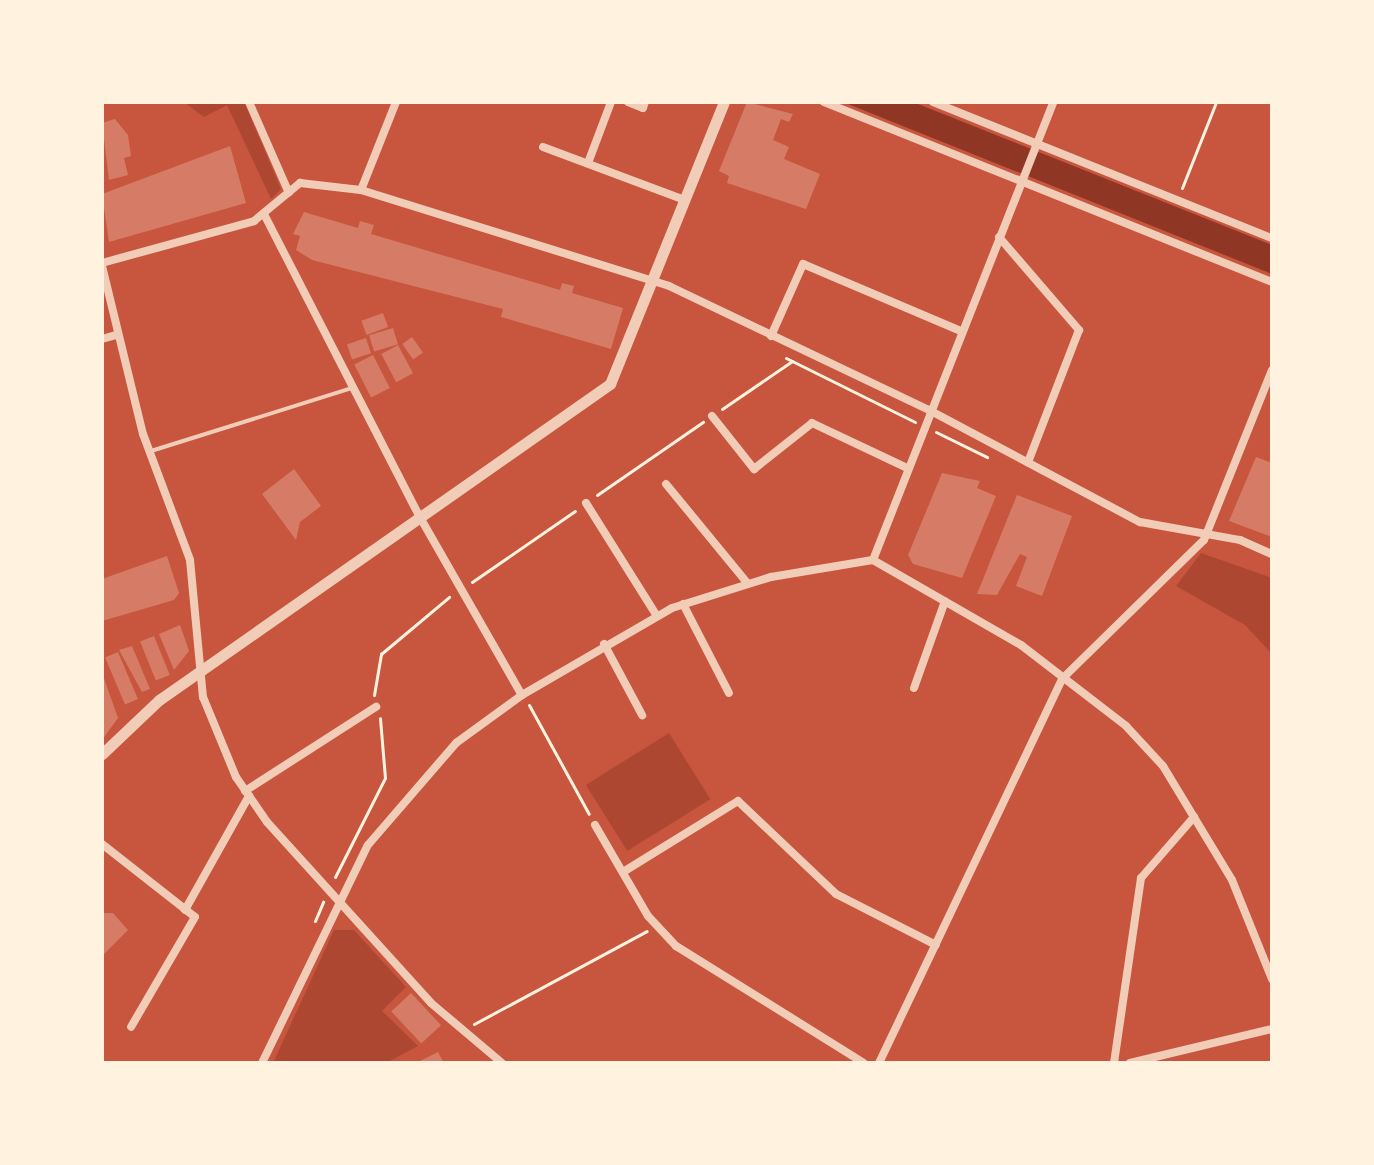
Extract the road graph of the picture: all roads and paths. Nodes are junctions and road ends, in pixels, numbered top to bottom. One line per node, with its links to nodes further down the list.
1 (249, 102): 16 (street)
2 (396, 102): 15 (street)
3 (611, 102): 13 (street)
4 (628, 102): 5 (street)
5 (645, 102)
6 (724, 102): 17 (street)
7 (824, 102): 14 (street)
8 (933, 102): 11 (street)
9 (1053, 102): 11 (street)
10 (1216, 102): 18 (path)
11 (1035, 146): 14 (street); 18 (street)
12 (543, 147): 13 (street)
13 (588, 163): 17 (street)
14 (1022, 181): 20 (street); 24 (street)
15 (361, 190): 16 (street); 23 (street)
16 (289, 193): 19 (street)
17 (685, 200): 23 (street)
18 (1177, 200): 21 (street)
19 (265, 216): 22 (street); 31 (street)
20 (999, 237): 25 (street); 35 (street)
21 (1272, 238)
22 (102, 264): 26 (street)
23 (653, 282): 27 (street); 39 (street)
24 (1272, 282)
25 (961, 331): 27 (street); 32 (street)
26 (116, 335): 28 (street); 34 (street)
27 (771, 336): 32 (street)
28 (102, 339)
29 (792, 361): 33 (path)
30 (1272, 370): 40 (street)
31 (355, 388): 34 (lane); 39 (street)
32 (929, 410): 35 (street); 36 (street)
33 (712, 416): 36 (street); 38 (path)
34 (149, 451): 49 (street)
35 (1028, 462): 40 (street)
36 (907, 468): 42 (street)
37 (666, 484): 43 (street)
38 (586, 503): 44 (path); 47 (street)
39 (421, 519): 44 (street); 49 (street)
40 (1206, 536): 41 (street); 50 (street)
41 (1272, 554)
42 (873, 560): 43 (street); 45 (street)
43 (748, 584): 46 (street)
44 (462, 588): 53 (street); 54 (path)
45 (945, 601): 50 (street); 51 (street)
46 (683, 604): 47 (street); 52 (street)
47 (657, 616): 48 (street)
48 (604, 644): 53 (street); 55 (street)
49 (197, 674): 56 (street); 57 (street)
50 (1063, 678): 58 (street); 67 (street)
51 (914, 688)
52 (729, 693)
53 (525, 698): 59 (path); 63 (street)
54 (376, 707): 57 (street); 62 (path)
55 (642, 715)
56 (102, 754)
57 (247, 794): 62 (street); 64 (street)
58 (1194, 817): 68 (street); 76 (street)
59 (595, 825): 61 (street)
60 (102, 844): 64 (street)
61 (623, 872): 65 (street); 67 (street)
62 (328, 891): 63 (street); 66 (path)
63 (337, 900): 72 (street); 73 (street)
64 (185, 910): 70 (street)
65 (657, 926): 69 (path); 74 (street)
66 (309, 934)
67 (936, 945): 75 (street)
68 (1272, 979)
69 (474, 1024)
70 (131, 1027)
71 (1272, 1029): 77 (street)
72 (262, 1063)
73 (502, 1063)
74 (864, 1063)
75 (879, 1063)
76 (1114, 1063)
77 (1130, 1063)

